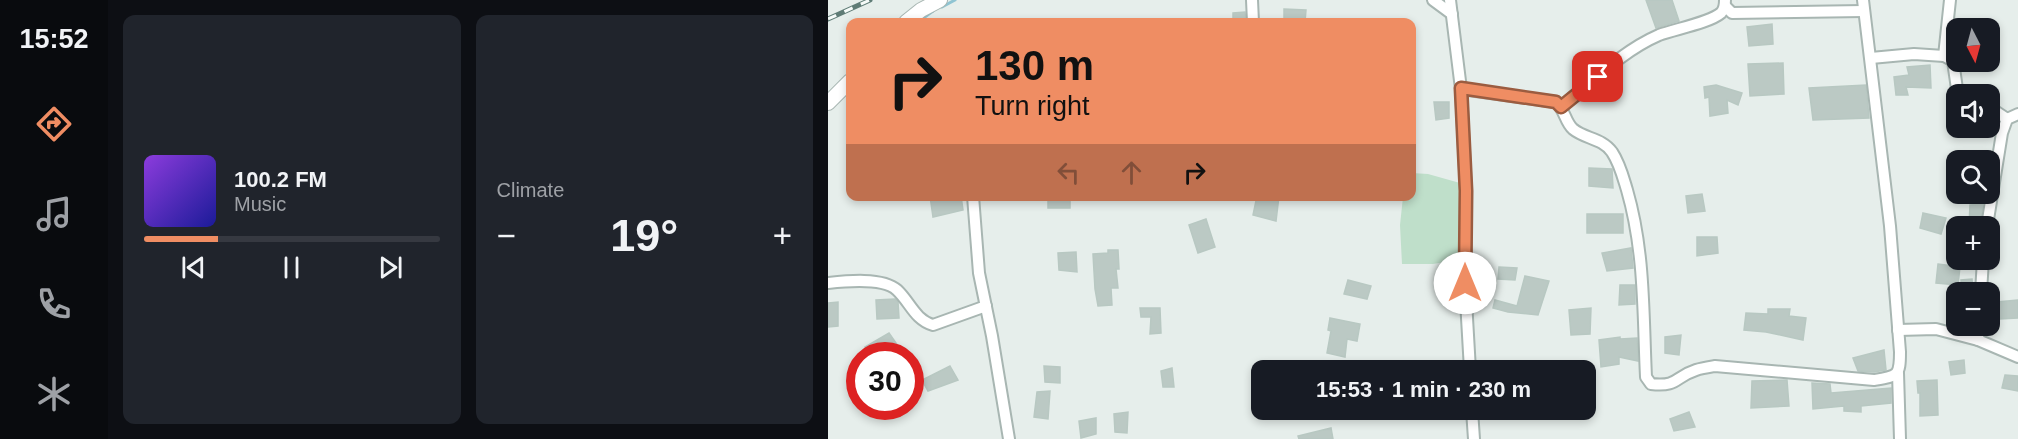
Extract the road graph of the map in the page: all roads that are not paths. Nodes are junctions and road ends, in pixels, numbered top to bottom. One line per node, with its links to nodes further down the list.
1 (940, 0): 8 (street)
2 (1252, 0): 9 (street)
3 (1433, 0): 7 (street)
4 (1950, 0): 10 (street)
5 (1725, 3): 6 (street); 16 (street)
6 (1864, 6): 11 (street)
7 (1451, 7): 14 (street)
8 (915, 18)
9 (1253, 18)
10 (1944, 56): 11 (street); 12 (street)
11 (1871, 58): 22 (street)
12 (1956, 84)
13 (846, 85): 15 (street)
14 (1461, 88): 16 (street); 26 (street)
15 (828, 103)
16 (1561, 107): 27 (street)
17 (2013, 116): 19 (street)
18 (974, 201): 21 (street)
19 (1990, 216)
20 (828, 282): 21 (street)
21 (986, 306): 29 (street)
22 (1898, 330): 24 (street); 27 (street)
23 (1978, 336): 24 (street)
24 (1978, 340): 25 (street)
25 (2018, 357)
26 (1469, 360)
27 (1898, 373): 31 (street)
28 (1473, 420): 30 (street)
29 (1009, 439)
30 (1474, 439)
31 (1900, 439)

